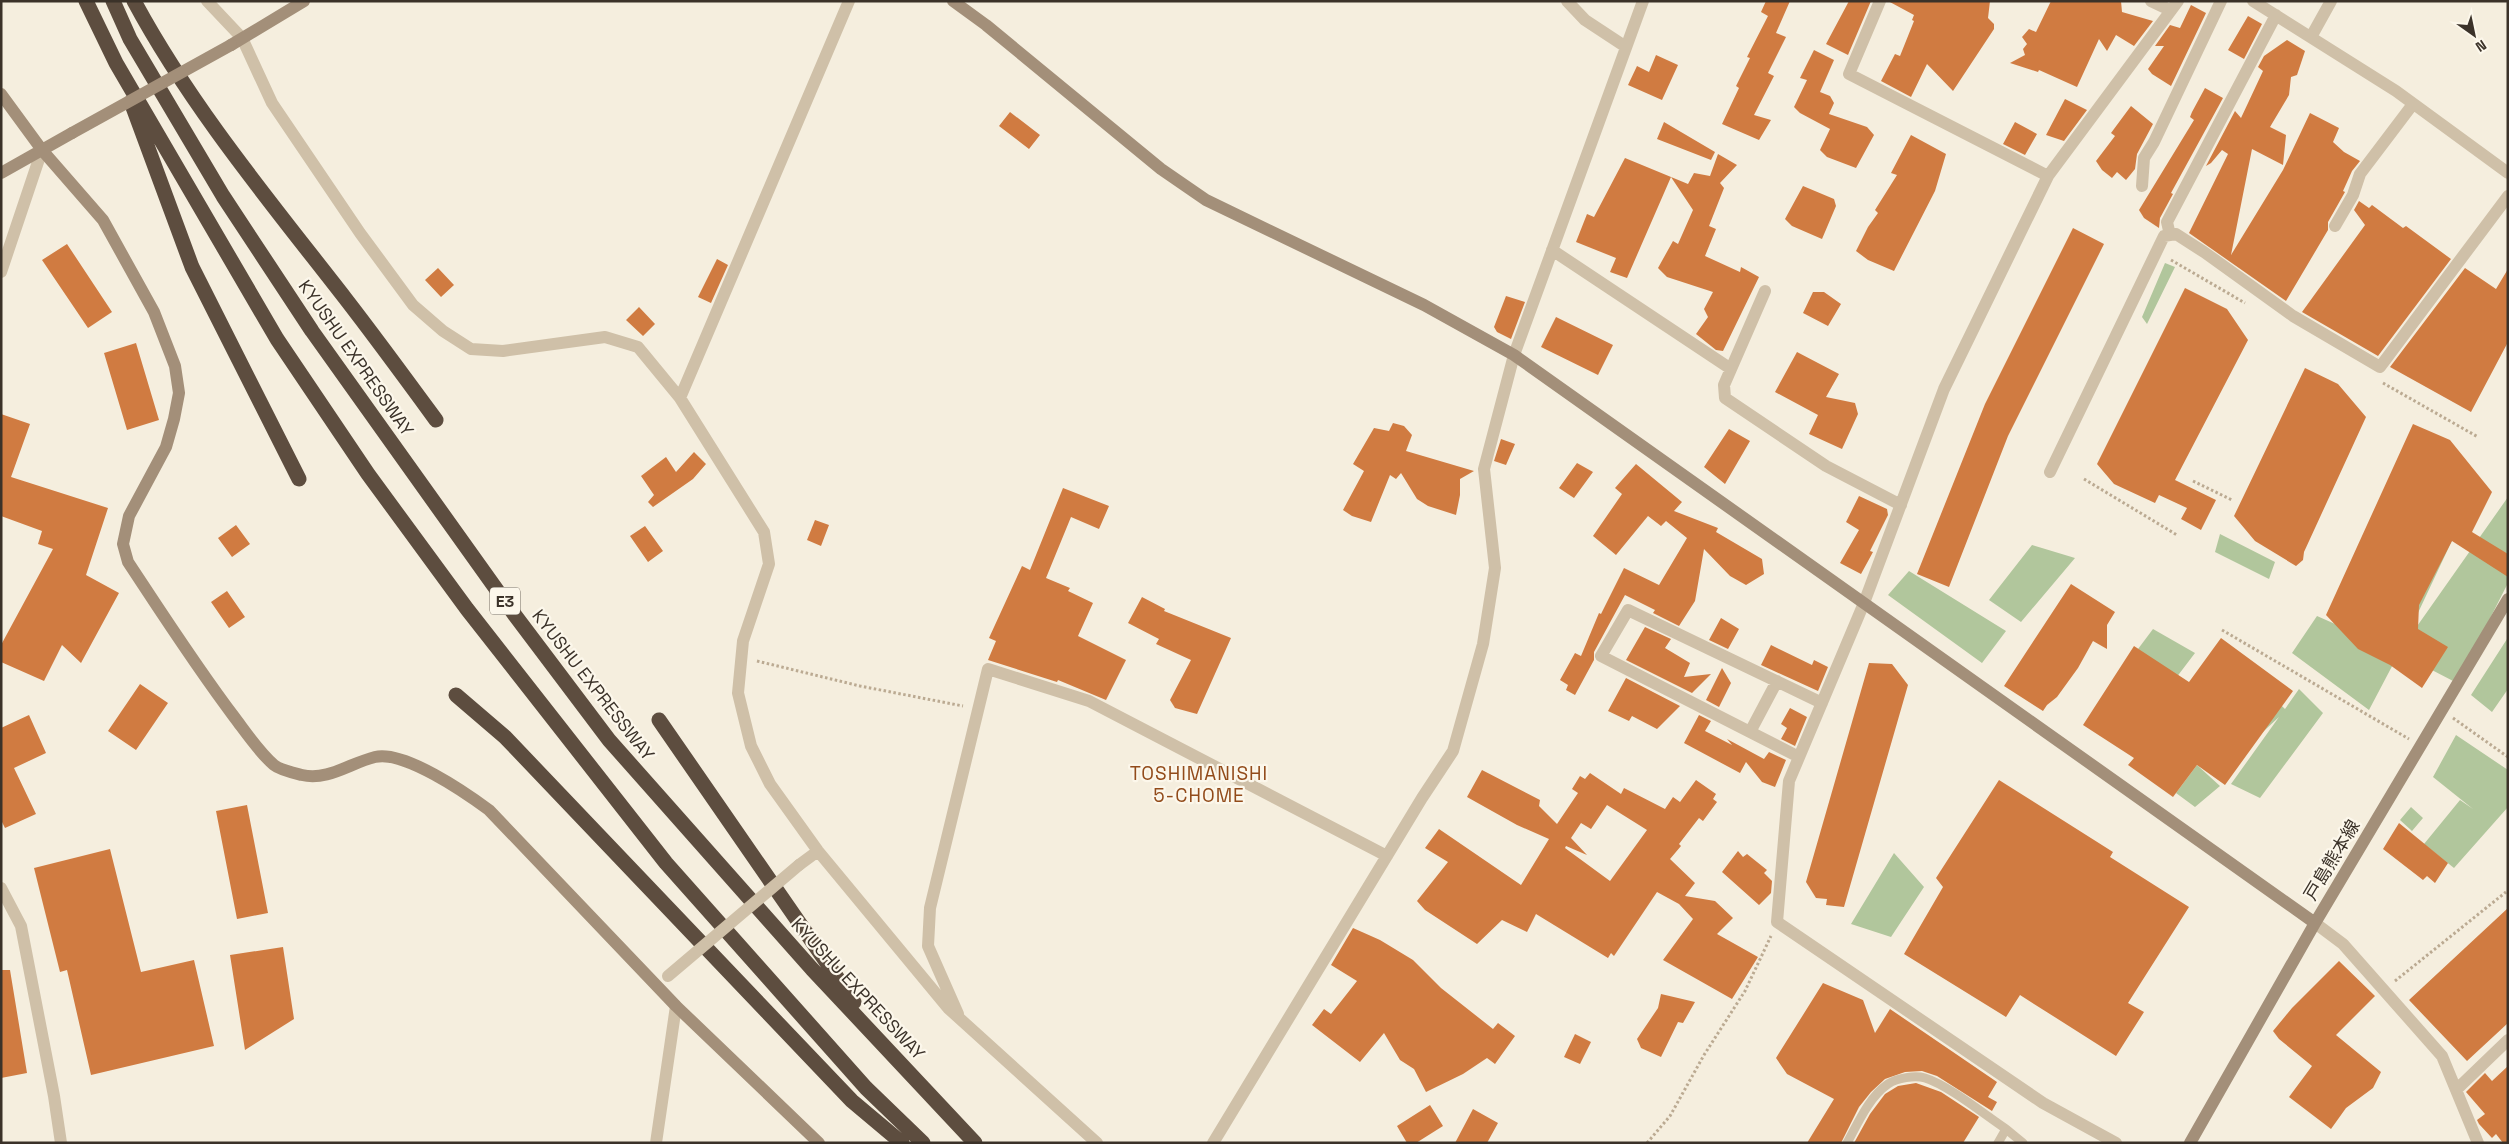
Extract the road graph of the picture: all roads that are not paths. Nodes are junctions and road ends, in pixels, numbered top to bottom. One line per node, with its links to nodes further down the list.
1 (86, 1): 20 (highway, E3)
2 (113, 1): 56 (highway, KYUSHU EXPRESSWAY / E3)
3 (134, 1): 37 (highway)
4 (207, 1): 18 (street)
5 (304, 1): 18 (street)
6 (849, 1): 36 (street)
7 (953, 1): 34 (street)
8 (1567, 1): 19 (street)
9 (1643, 1): 19 (street)
10 (1880, 1): 26 (street)
11 (2151, 1): 15 (street)
12 (2221, 1): 27 (street)
13 (2253, 1): 16 (street)
14 (2331, 1): 17 (street)
15 (2174, 6): 26 (street)
16 (2276, 15): 17 (street); 30 (street)
17 (2311, 37): 22 (street)
18 (236, 42): 23 (street, bridge); 36 (street)
19 (1626, 46): 31 (street)
20 (116, 63): 39 (highway); 64 (highway, E3)
21 (1, 94): 23 (street)
22 (2413, 104): 25 (street); 29 (street)
23 (42, 150): 24 (street); 32 (street); 53 (street)
24 (1, 173)
25 (2508, 173)
26 (2048, 176): 40 (street)
27 (2142, 186)
28 (2508, 196): 30 (street)
29 (2335, 226)
30 (2170, 235): 38 (street)
31 (1552, 250): 34 (street); 35 (street)
32 (1, 272)
33 (1765, 291): 35 (street)
34 (1514, 355): 42 (street); 50 (street)
35 (1731, 369): 40 (street)
36 (680, 398): 49 (street)
37 (436, 420)
38 (2050, 472)
39 (299, 479)
40 (1901, 505): 42 (street)
41 (2508, 599): 52 (street, 戸島熊本線)
42 (1864, 603): 45 (street); 52 (street)
43 (1777, 681): 45 (street); 47 (street); 47 (street)
44 (456, 695): 63 (highway)
45 (1822, 703): 48 (street)
46 (659, 720): 56 (highway)
47 (1750, 732): 48 (street)
48 (1799, 757): 71 (street)
49 (818, 851): 53 (street, bridge); 55 (street)
50 (1387, 856): 55 (street); 67 (street)
51 (1, 888): 60 (street)
52 (2315, 923): 58 (street); 72 (street, 戸島熊本線)
53 (658, 985): 54 (street)
54 (676, 1006): 61 (street); 62 (street)
55 (960, 1020): 66 (street)
56 (881, 1040): 65 (highway, KYUSHU EXPRESSWAY / E3)
57 (2508, 1040): 58 (street)
58 (2456, 1090): 73 (street)
59 (2006, 1129): 68 (lane); 69 (lane); 70 (lane)
60 (61, 1143)
61 (656, 1143)
62 (819, 1143)
63 (902, 1143)
64 (923, 1143)
65 (975, 1143)
66 (1097, 1143)
67 (1213, 1143)
68 (1847, 1143)
69 (1998, 1143)
70 (2023, 1143)
71 (2116, 1143)
72 (2190, 1143)
73 (2478, 1143)

